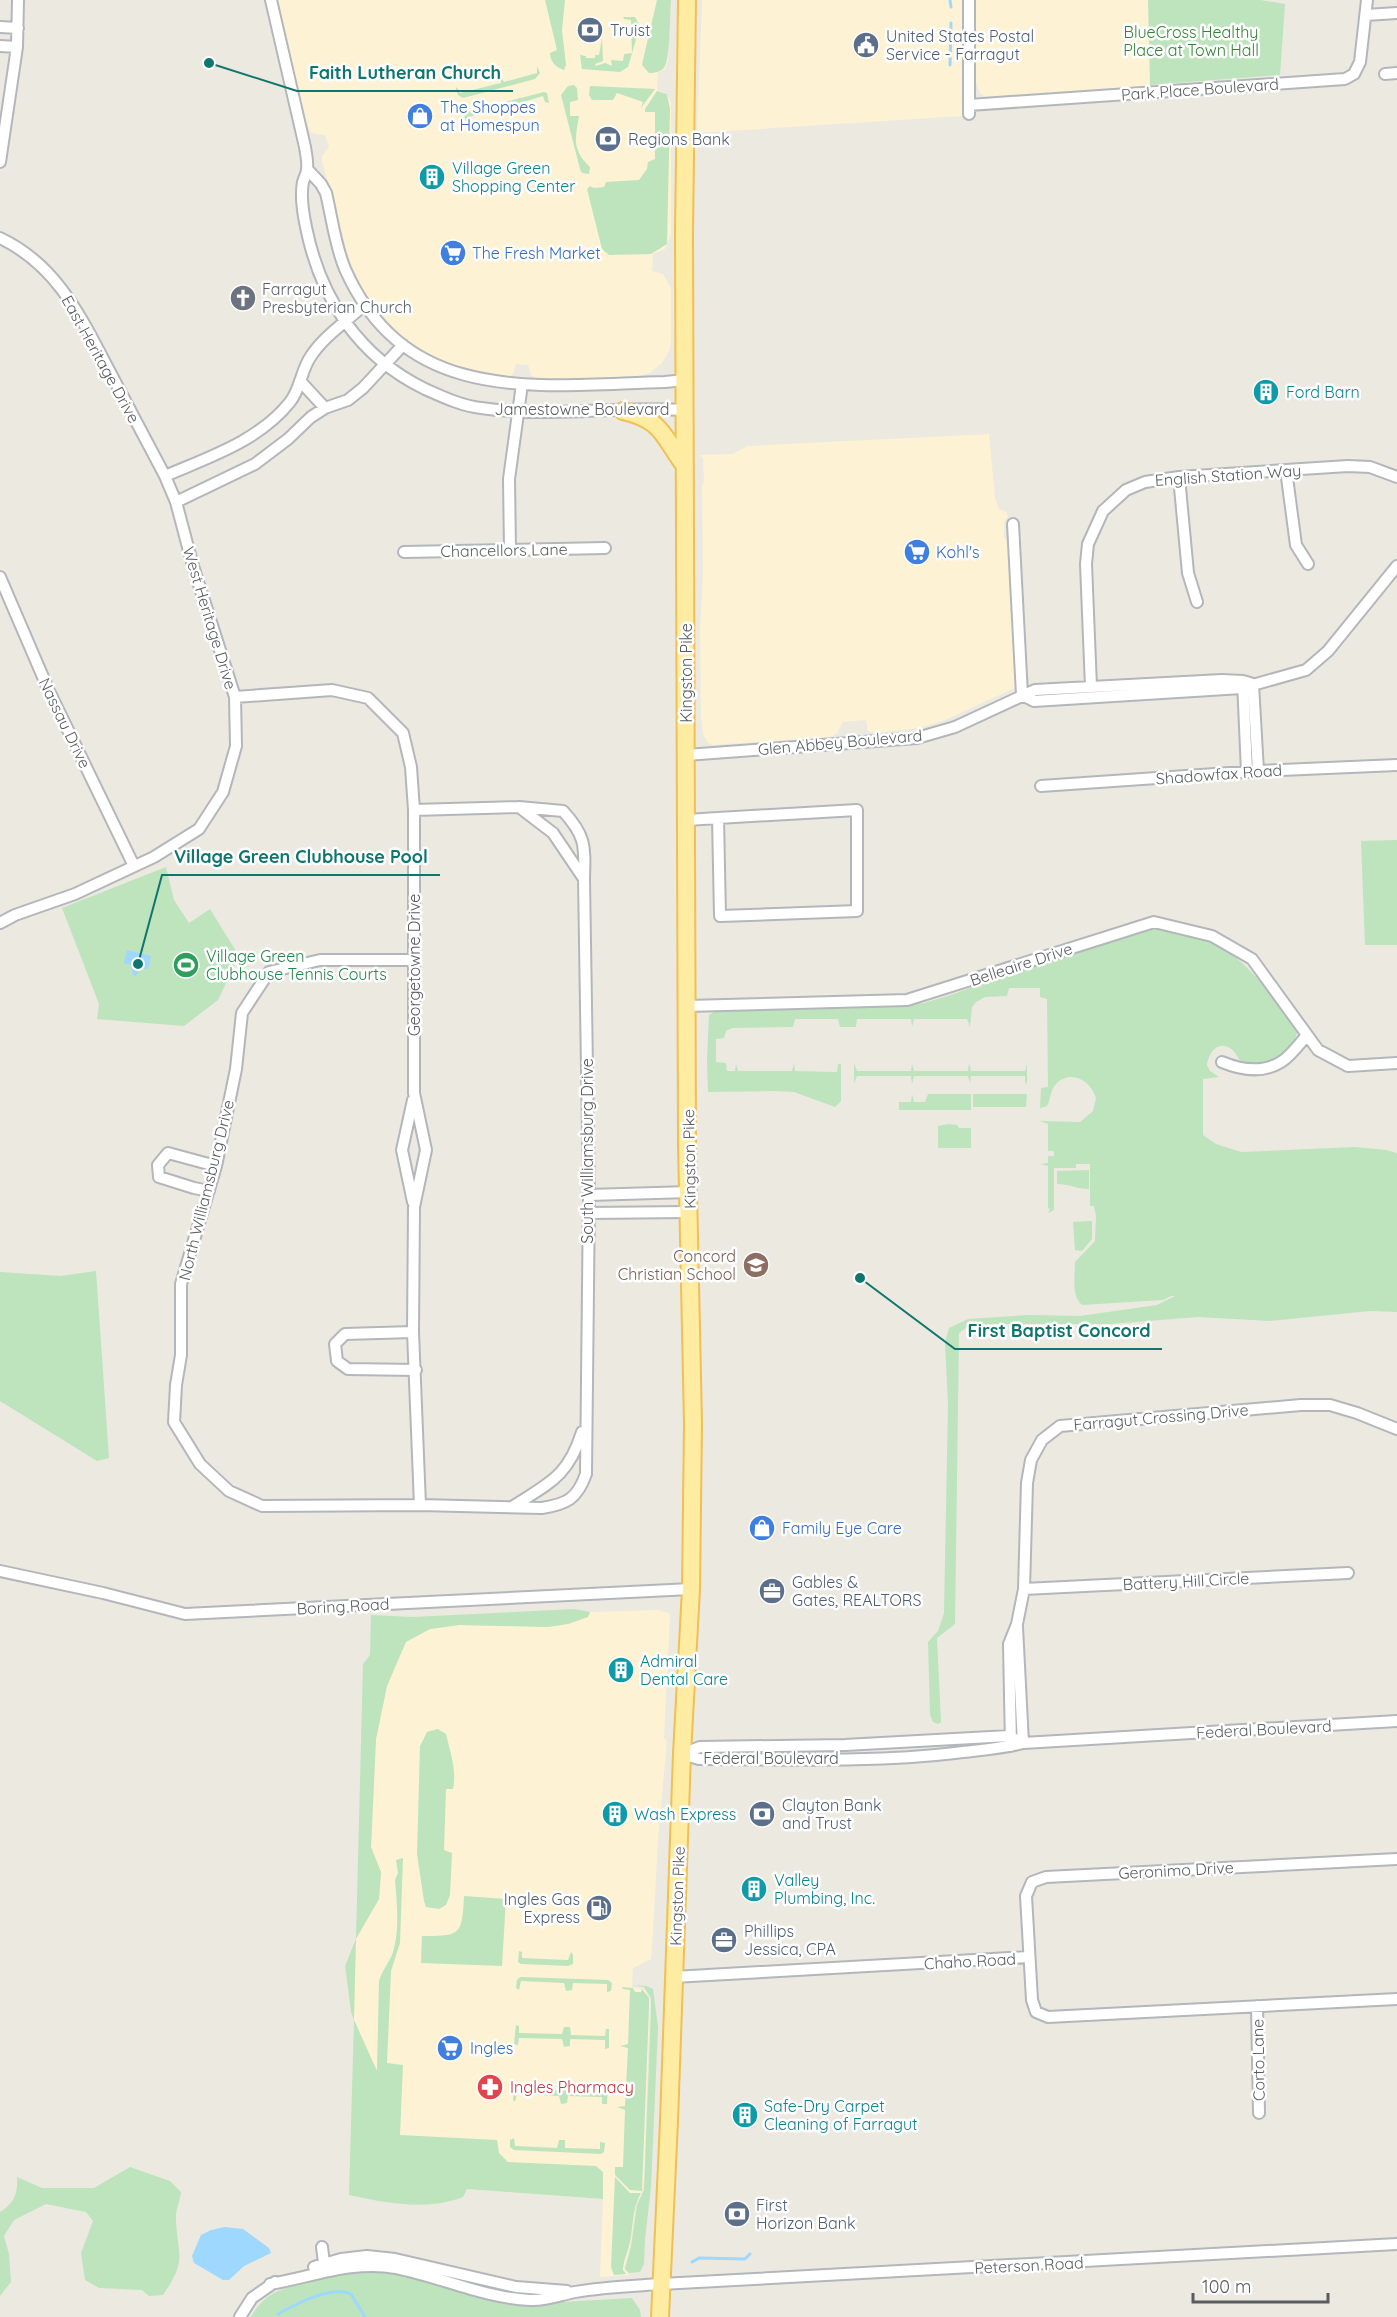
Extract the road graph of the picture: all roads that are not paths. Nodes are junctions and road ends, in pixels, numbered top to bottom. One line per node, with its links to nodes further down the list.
1 (18, 0): 9 (street)
2 (271, 0): 15 (street, Jamestowne Boulevard)
3 (687, 0): 21 (main road, Kingston Pike)
4 (969, 0): 7 (street, Park Place Boulevard)
5 (1367, 0): 7 (street, Park Place Boulevard)
6 (1397, 13): 7 (street)
7 (1366, 15)
8 (0, 27): 9 (street)
9 (18, 28): 11 (street)
10 (0, 46): 11 (street)
11 (16, 47): 14 (street)
12 (1397, 73): 13 (street)
13 (1385, 74)
14 (0, 162)
15 (308, 171): 17 (street, Jamestowne Boulevard); 18 (street, Jamestowne Boulevard)
16 (0, 238): 30 (street, East Heritage Drive)
17 (364, 305): 18 (street); 19 (street, Jamestowne Boulevard)
18 (344, 323): 20 (street, Jamestowne Boulevard); 22 (street)
19 (403, 345): 20 (street); 23 (street, Jamestowne Boulevard)
20 (385, 366): 24 (street); 26 (street, Jamestowne Boulevard)
21 (685, 380): 23 (street, Jamestowne Boulevard); 25 (main road, Kingston Pike)
22 (300, 381): 24 (street); 30 (street)
23 (522, 384): 26 (street)
24 (325, 408): 33 (street)
25 (686, 410): 27 (street, Jamestowne Boulevard); 28 (main road, Kingston Pike)
26 (517, 411): 27 (street, Jamestowne Boulevard); 36 (street)
27 (623, 411): 28 (main road)
28 (685, 466): 46 (main road, Kingston Pike)
29 (1286, 470): 31 (street, English Station Way); 32 (street, English Station Way); 38 (street)
30 (165, 476): 33 (street, East Heritage Drive)
31 (1179, 477): 41 (street); 43 (street, English Station Way)
32 (1397, 477)
33 (176, 501): 45 (street, West Heritage Drive)
34 (1013, 524): 44 (street)
35 (605, 548): 36 (street, Chancellors Lane)
36 (510, 550): 37 (street, Chancellors Lane)
37 (404, 552)
38 (1308, 564)
39 (1397, 566): 42 (street, Glen Abbey Boulevard)
40 (0, 577): 54 (street, Nassau Drive)
41 (1197, 602)
42 (1246, 685): 43 (street, Glen Abbey Boulevard); 44 (street, Glen Abbey Boulevard); 48 (street)
43 (1091, 687): 44 (street, Glen Abbey Boulevard)
44 (1022, 695): 46 (street, Glen Abbey Boulevard)
45 (235, 697): 51 (street, Georgetowne Drive); 54 (street, West Heritage Drive)
46 (686, 755): 53 (main road, Kingston Pike)
47 (1397, 765): 48 (street, Shadowfax Road)
48 (1253, 771): 49 (street, Shadowfax Road)
49 (1041, 786)
50 (519, 807): 51 (street, South Williamsburg Drive); 55 (street); 55 (street, South Williamsburg Drive)
51 (414, 810): 57 (street, Georgetowne Drive)
52 (718, 818): 52 (street); 53 (street)
53 (687, 820): 58 (main road, Kingston Pike)
54 (134, 866): 56 (street, West Heritage Drive)
55 (584, 879): 66 (street, South Williamsburg Drive)
56 (0, 923)
57 (413, 960): 62 (street, Georgetowne Drive); 63 (street, North Williamsburg Drive)
58 (687, 1006): 59 (street, Belleaire Drive); 65 (main road, Kingston Pike)
59 (1307, 1035): 60 (street); 61 (street, Belleaire Drive)
60 (1222, 1062)
61 (1397, 1063)
62 (414, 1094): 67 (street, Georgetowne Drive); 67 (street, Georgetowne Drive)
63 (216, 1166): 64 (street, North Williamsburg Drive); 64 (street)
64 (209, 1191): 74 (street, North Williamsburg Drive)
65 (689, 1192): 66 (street); 68 (main road, Kingston Pike)
66 (589, 1195): 69 (street, South Williamsburg Drive)
67 (414, 1207): 70 (street, Georgetowne Drive)
68 (689, 1212): 69 (street); 78 (main road, Kingston Pike)
69 (588, 1213): 72 (street, South Williamsburg Drive)
70 (414, 1332): 71 (street, Georgetowne Drive); 71 (street)
71 (416, 1370): 74 (street, Georgetowne Drive)
72 (586, 1422): 75 (street, South Williamsburg Drive); 75 (street, South Williamsburg Drive)
73 (1397, 1429): 79 (street, Farragut Crossing Drive)
74 (420, 1505): 75 (street, South Williamsburg Drive)
75 (512, 1508)
76 (0, 1571): 78 (street, Boring Road)
77 (1348, 1573): 79 (street, Battery Hill Circle)
78 (692, 1589): 84 (main road, Kingston Pike)
79 (1024, 1589): 80 (street, Farragut Crossing Drive)
80 (1015, 1699): 82 (street, Farragut Crossing Drive); 83 (street, Farragut Crossing Drive)
81 (1397, 1721): 83 (street, Federal Boulevard)
82 (1011, 1742): 83 (street, Federal Boulevard); 84 (street, Federal Boulevard); 84 (street, Federal Boulevard)
83 (1023, 1743)
84 (682, 1754): 87 (main road, Kingston Pike)
85 (1397, 1859): 86 (street, Geronimo Drive)
86 (1028, 1957): 87 (street, Chaho Road); 89 (street, Chaho Road)
87 (673, 1977): 94 (main road, Kingston Pike)
88 (1397, 1999): 89 (street, Chaho Road)
89 (1257, 2006): 90 (street, Corto Lane)
90 (1259, 2113)
91 (1397, 2244): 94 (street, Peterson Road)
92 (322, 2247): 93 (street)
93 (325, 2268): 94 (street, Peterson Road); 95 (street, Peterson Road)
94 (662, 2284): 96 (main road, Kingston Pike)
95 (240, 2317)
96 (660, 2317)

